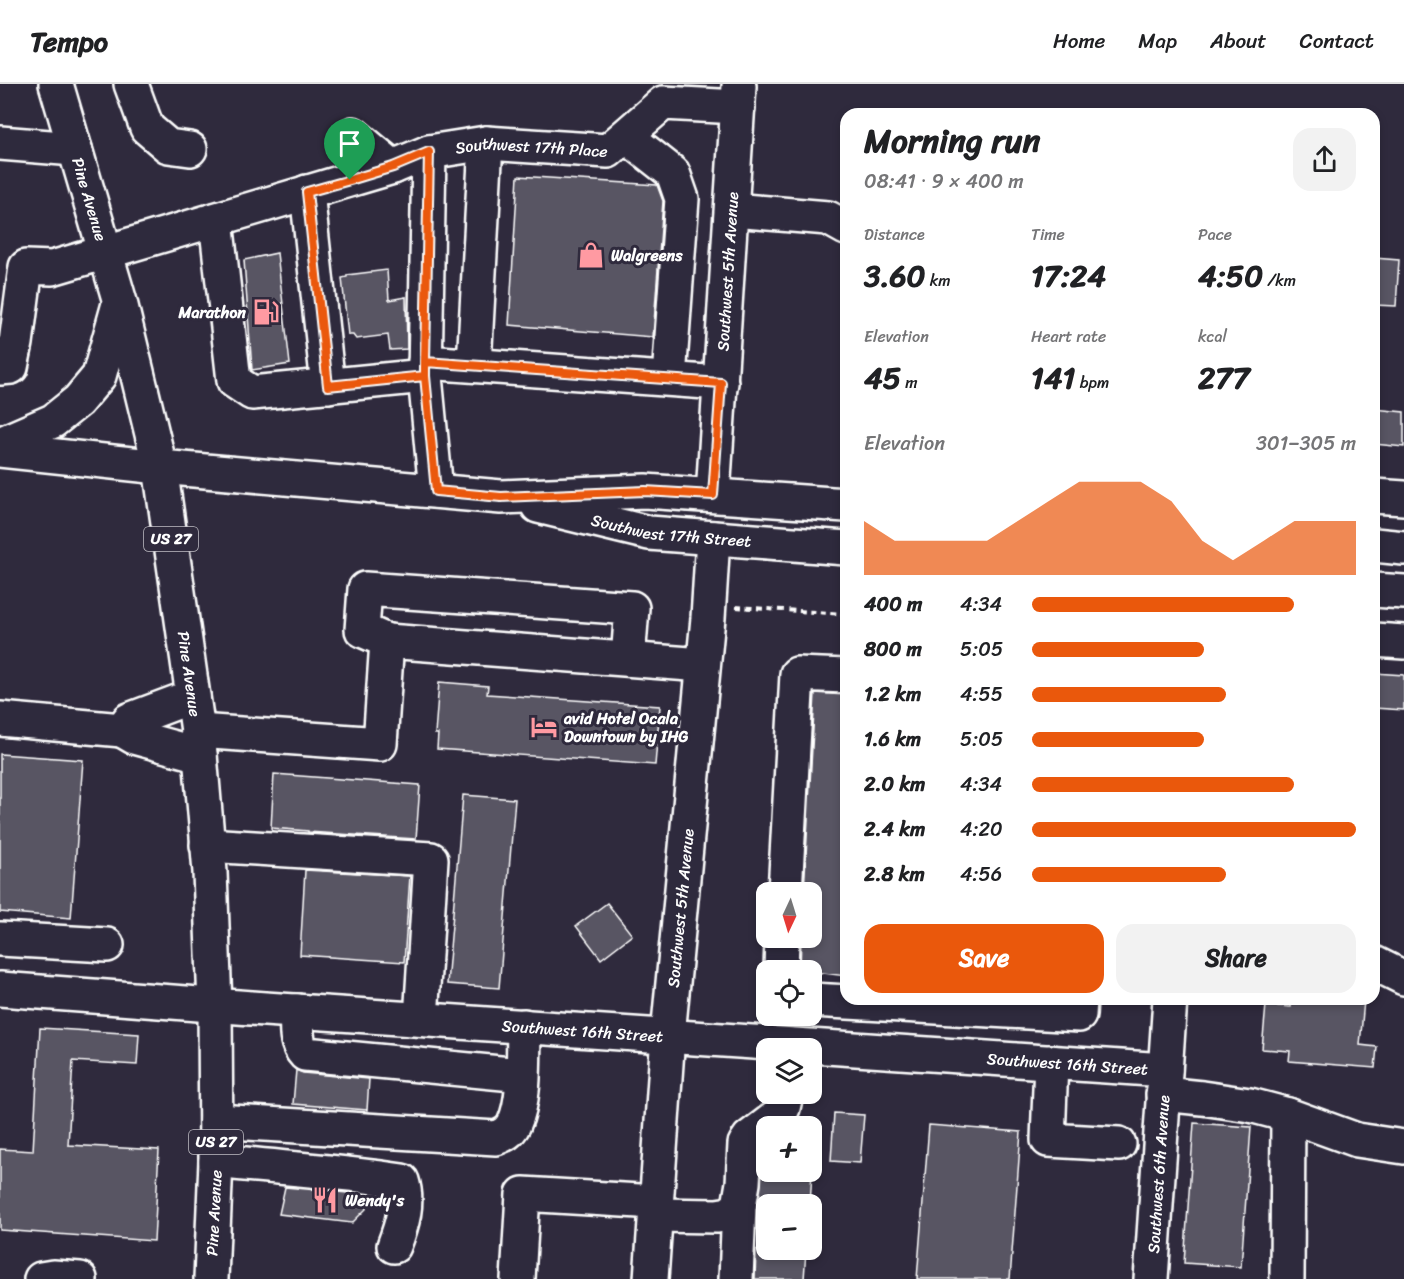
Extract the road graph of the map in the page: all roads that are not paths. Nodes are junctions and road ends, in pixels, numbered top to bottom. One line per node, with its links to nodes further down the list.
1 (56, 84): 8 (main road, Pine Avenue / US 27)
2 (131, 84): 9 (main road)
3 (738, 95): 5 (main road, Southwest 17th Place); 13 (main road, Southwest 5th Avenue)
4 (353, 134): 11 (main road)
5 (626, 136): 7 (main road, Southwest 17th Place); 21 (main road)
6 (0, 143): 8 (main road)
7 (486, 143): 10 (main road, Southwest 17th Place); 18 (main road)
8 (75, 149): 16 (main road, Pine Avenue / US 27)
9 (190, 149)
10 (429, 152): 11 (main road, Southwest 17th Place); 20 (main road)
11 (393, 167): 12 (main road, Southwest 17th Place)
12 (307, 192): 14 (main road, Southwest 17th Place); 23 (main road)
13 (732, 210): 15 (main road); 22 (main road, Southwest 5th Avenue)
14 (216, 220): 16 (main road, Southwest 17th Place); 23 (main road)
15 (840, 225)
16 (105, 252): 17 (main road, Pine Avenue / US 27); 19 (main road, Southwest 17th Place)
17 (120, 302): 24 (main road); 26 (main road, Pine Avenue / US 27)
18 (474, 365): 20 (main road); 21 (main road)
19 (0, 368)
20 (425, 369): 23 (main road); 27 (main road)
21 (669, 378): 22 (main road)
22 (721, 383): 28 (main road, Southwest 5th Avenue)
23 (328, 386)
24 (0, 444)
25 (0, 450): 26 (main road, Southwest 17th Street)
26 (160, 467): 27 (main road, Southwest 17th Street); 45 (main road, Pine Avenue / US 27)
27 (436, 491): 30 (main road, Southwest 17th Street)
28 (713, 495): 30 (main road, Southwest 17th Street); 32 (main road, Southwest 17th Street)
29 (1380, 496): 31 (main road)
30 (501, 497): 33 (main road, Southwest 17th Street)
31 (1404, 498)
32 (840, 505)
33 (713, 538): 36 (main road, Southwest 17th Street); 43 (main road, Southwest 5th Avenue)
34 (1380, 546): 35 (main road)
35 (1404, 548)
36 (840, 549)
37 (1380, 590): 38 (main road)
38 (1404, 592)
39 (1380, 640): 41 (main road)
40 (387, 641): 42 (main road); 42 (main road); 48 (main road)
41 (1404, 642)
42 (628, 658): 43 (main road)
43 (703, 665): 65 (main road, Southwest 5th Avenue)
44 (840, 676): 50 (main road)
45 (193, 696): 47 (main road); 48 (main road, Pine Avenue / US 27)
46 (0, 719): 47 (main road)
47 (122, 730): 48 (main road)
48 (199, 743): 49 (main road, Pine Avenue / US 27)
49 (207, 845): 61 (main road, Pine Avenue / US 27); 63 (main road)
50 (786, 882)
51 (0, 939): 52 (main road)
52 (106, 945)
53 (1380, 966): 54 (main road)
54 (1404, 978)
55 (0, 989): 61 (main road, Southwest 16th Street)
56 (822, 1000): 57 (main road)
57 (840, 1001)
58 (998, 1005): 59 (main road)
59 (1080, 1005)
60 (1170, 1005): 70 (main road, Southwest 6th Avenue)
61 (215, 1006): 62 (main road, Southwest 16th Street); 73 (main road, Pine Avenue / US 27)
62 (297, 1011): 63 (main road, Southwest 16th Street); 69 (main road)
63 (422, 1019): 64 (main road, Southwest 16th Street)
64 (524, 1026): 65 (main road, Southwest 16th Street); 69 (main road)
65 (668, 1035): 66 (main road, Southwest 16th Street); 78 (main road, Southwest 5th Avenue)
66 (756, 1043)
67 (822, 1048): 68 (main road, Southwest 16th Street)
68 (1051, 1062): 70 (main road, Southwest 16th Street); 74 (main road)
69 (522, 1075): 73 (main road)
70 (1164, 1082): 72 (main road, Southwest 16th Street); 86 (main road, Southwest 6th Avenue)
71 (784, 1104): 77 (main road)
72 (1288, 1115): 75 (main road, Southwest 16th Street); 87 (main road)
73 (216, 1121): 76 (main road, Pine Avenue / US 27)
74 (1119, 1144)
75 (1404, 1147)
76 (216, 1161): 79 (main road); 82 (main road, Pine Avenue / US 27)
77 (739, 1206): 78 (main road); 85 (main road)
78 (656, 1209): 83 (main road); 84 (main road, Southwest 5th Avenue)
79 (394, 1246)
80 (41, 1279): 81 (main road)
81 (80, 1279)
82 (211, 1279)
83 (518, 1279)
84 (651, 1279)
85 (736, 1279)
86 (1150, 1279)
87 (1287, 1279)

